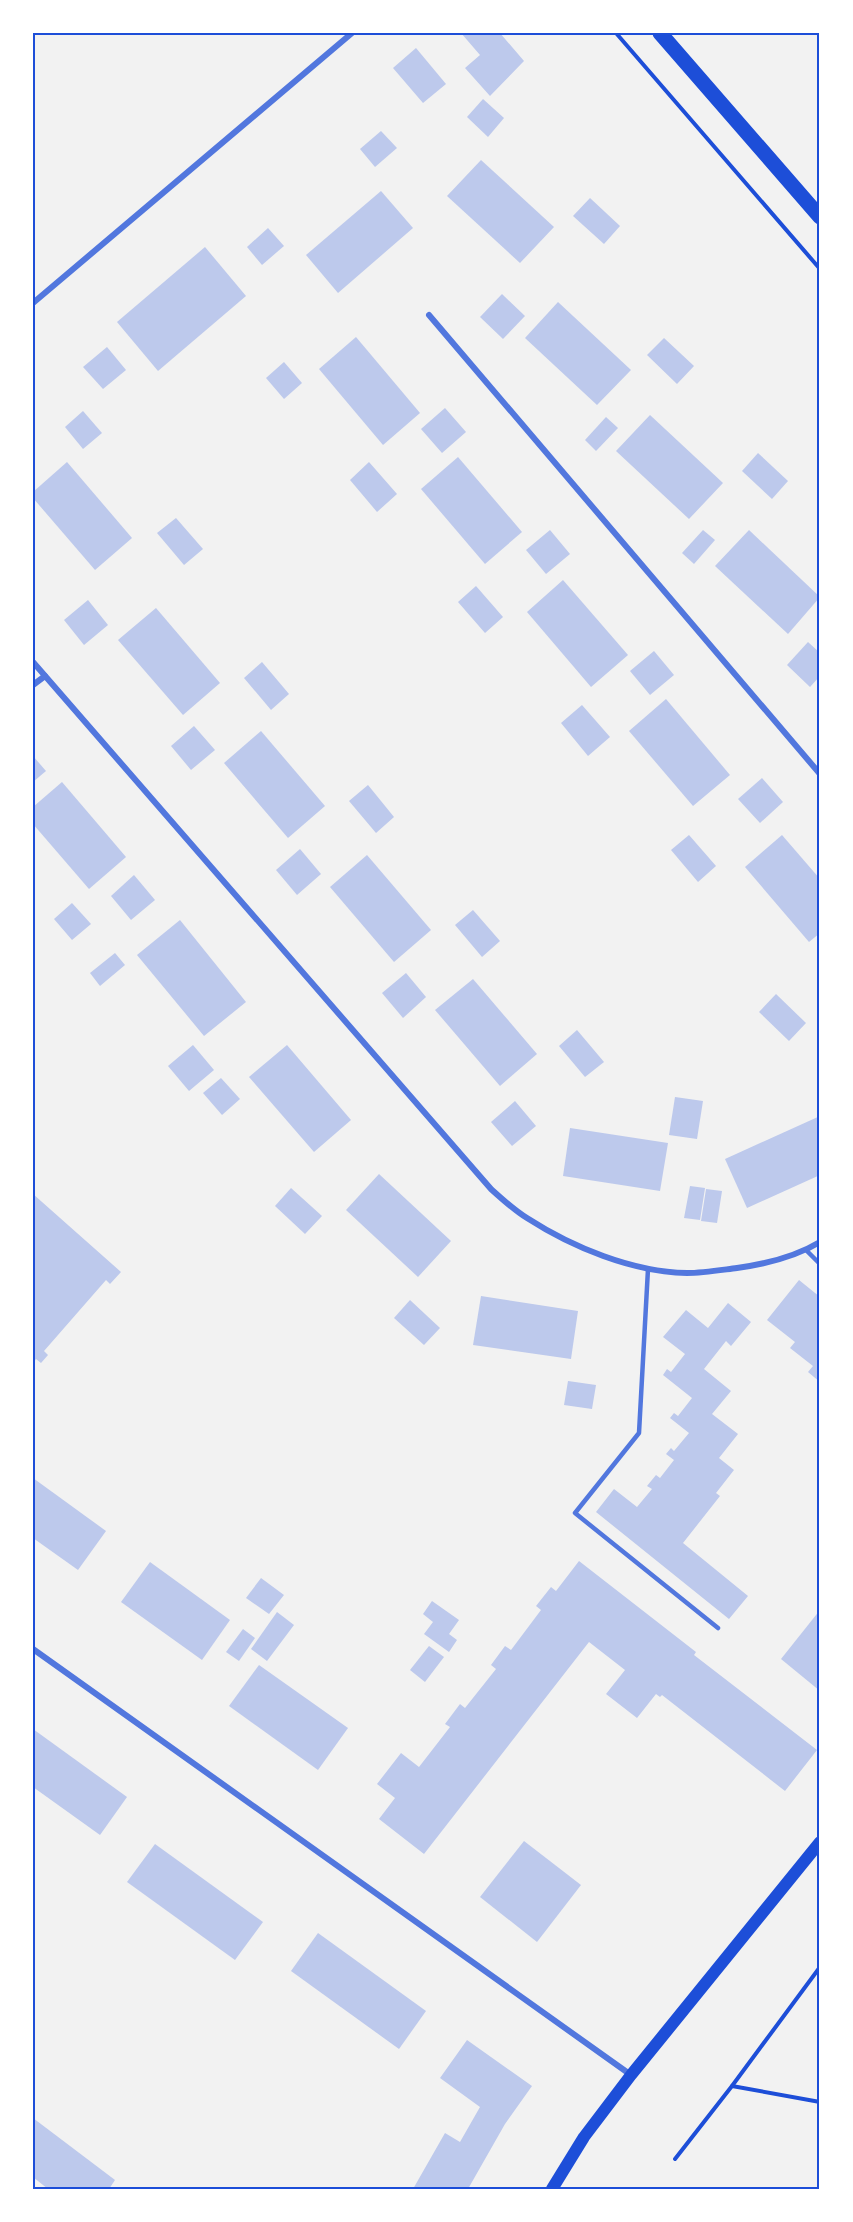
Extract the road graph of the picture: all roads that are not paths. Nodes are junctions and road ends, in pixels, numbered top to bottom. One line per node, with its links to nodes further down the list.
1 (352, 33): 4 (street)
2 (660, 33): 3 (main road)
3 (820, 217)
4 (33, 303)
5 (429, 315): 9 (street)
6 (33, 662): 7 (street)
7 (45, 676): 8 (street); 13 (street)
8 (33, 685)
9 (820, 774)
10 (820, 1242): 11 (street)
11 (806, 1250): 12 (lane); 13 (street)
12 (820, 1264)
13 (648, 1269): 14 (lane)
14 (718, 1628)
15 (33, 1649): 17 (street)
16 (820, 1842): 17 (main road)
17 (631, 2075): 18 (main road)
18 (552, 2189)

